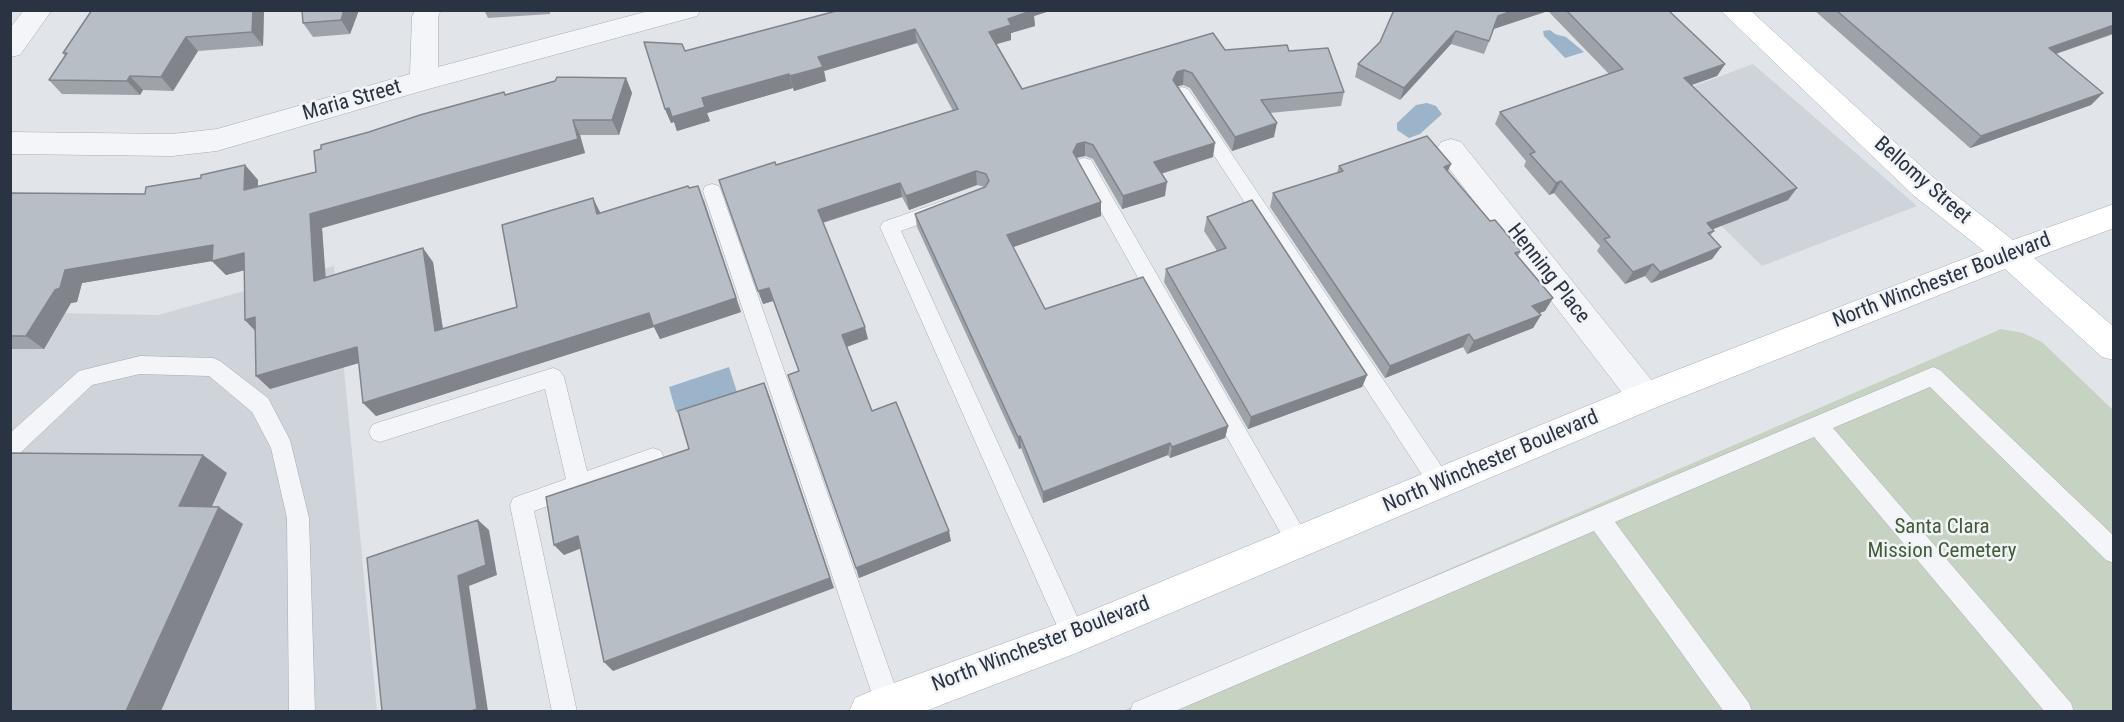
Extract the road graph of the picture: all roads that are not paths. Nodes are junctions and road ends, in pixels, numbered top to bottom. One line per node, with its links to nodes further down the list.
1 (39, 10): 5 (street)
2 (428, 10): 6 (street)
3 (688, 10): 6 (street, Maria Street)
4 (1733, 10): 14 (main road, Bellomy Street)
5 (10, 48)
6 (424, 80): 8 (street, Maria Street)
7 (1182, 93): 21 (lane)
8 (10, 143)
9 (1451, 150): 16 (street, Henning Place)
10 (1084, 165): 24 (lane)
11 (712, 191): 27 (lane)
12 (968, 199): 26 (lane)
13 (2114, 215): 14 (main road, North Winchester Boulevard)
14 (2010, 255): 15 (main road, Bellomy Street); 16 (main road, North Winchester Boulevard)
15 (2114, 347)
16 (1645, 398): 21 (main road, North Winchester Boulevard)
17 (1817, 425): 23 (lane); 25 (lane); 32 (lane)
18 (380, 432): 22 (lane)
19 (10, 448): 28 (lane)
20 (653, 458): 22 (lane)
21 (1440, 483): 24 (main road, North Winchester Boulevard)
22 (579, 484): 29 (lane)
23 (1598, 518): 30 (lane); 31 (lane)
24 (1298, 542): 26 (main road, North Winchester Boulevard)
25 (2114, 552)
26 (1074, 636): 27 (main road, North Winchester Boulevard)
27 (878, 707)
28 (302, 711)
29 (565, 711)
30 (1142, 711)
31 (1740, 711)
32 (2062, 711)

